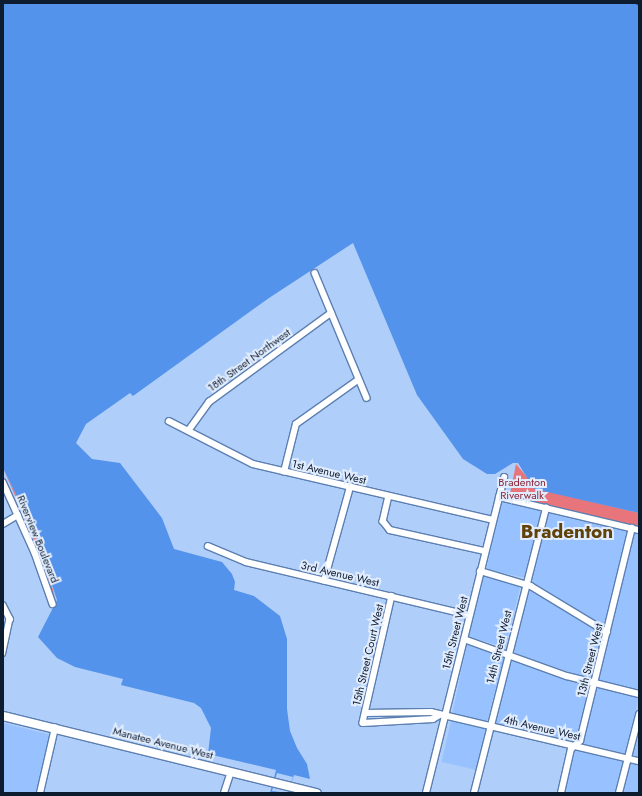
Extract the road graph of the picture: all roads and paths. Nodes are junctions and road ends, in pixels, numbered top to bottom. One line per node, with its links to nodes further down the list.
1 (315, 273): 2 (street)
2 (331, 313): 3 (street); 6 (street, 18th Street Northwest)
3 (358, 380): 4 (street); 7 (street)
4 (367, 398)
5 (169, 421): 6 (street, 1st Avenue West)
6 (188, 431): 7 (street, 1st Avenue West)
7 (284, 472): 10 (street, 1st Avenue West)
8 (504, 478): 12 (street, 15th Street West)
9 (3, 482): 14 (street, Riverview Boulevard)
10 (350, 487): 11 (street, 1st Avenue West); 22 (street)
11 (389, 496): 15 (street, 1st Avenue West); 20 (street)
12 (499, 497): 13 (street); 15 (street, 15th Street West)
13 (546, 508): 17 (street); 23 (street, 14th Street West)
14 (18, 515): 16 (street); 25 (street, Riverview Boulevard)
15 (493, 520): 20 (street, 15th Street West)
16 (3, 524)
17 (632, 528): 18 (street); 28 (street, 13th Street West)
18 (639, 530)
19 (208, 546): 22 (street, 3rd Avenue West)
20 (485, 551): 21 (street, 15th Street West)
21 (480, 571): 23 (street); 27 (street, 15th Street West)
22 (324, 580): 24 (street, 3rd Avenue West)
23 (525, 584): 28 (street); 31 (street, 14th Street West)
24 (392, 596): 27 (street, 3rd Avenue West); 37 (street, 15th Street Court West)
25 (53, 604)
26 (3, 605): 30 (street)
27 (469, 615): 29 (street, 15th Street West)
28 (607, 632): 32 (street, 13th Street West)
29 (464, 639): 31 (street); 36 (street, 15th Street West)
30 (3, 653)
31 (507, 654): 32 (street); 38 (street, 14th Street West)
32 (594, 684): 33 (street); 40 (street, 13th Street West)
33 (639, 694)
34 (639, 715): 41 (street)
35 (3, 716): 39 (main road, Manatee Avenue West)
36 (442, 716): 37 (street, 4th Avenue West); 37 (street, 4th Avenue West); 38 (street, 4th Avenue West); 47 (street, 15th Street West)
37 (364, 718)
38 (490, 726): 40 (street, 4th Avenue West); 48 (street, 14th Street West)
39 (55, 728): 43 (main road, Manatee Avenue West); 44 (street)
40 (574, 746): 41 (street, 4th Avenue West); 49 (street, 13th Street West)
41 (628, 758): 42 (street, 4th Avenue West); 50 (street)
42 (639, 761)
43 (231, 772): 45 (street); 46 (main road, Manatee Avenue West)
44 (40, 793)
45 (224, 793)
46 (317, 793)
47 (426, 793)
48 (474, 793)
49 (560, 793)
50 (619, 793)

